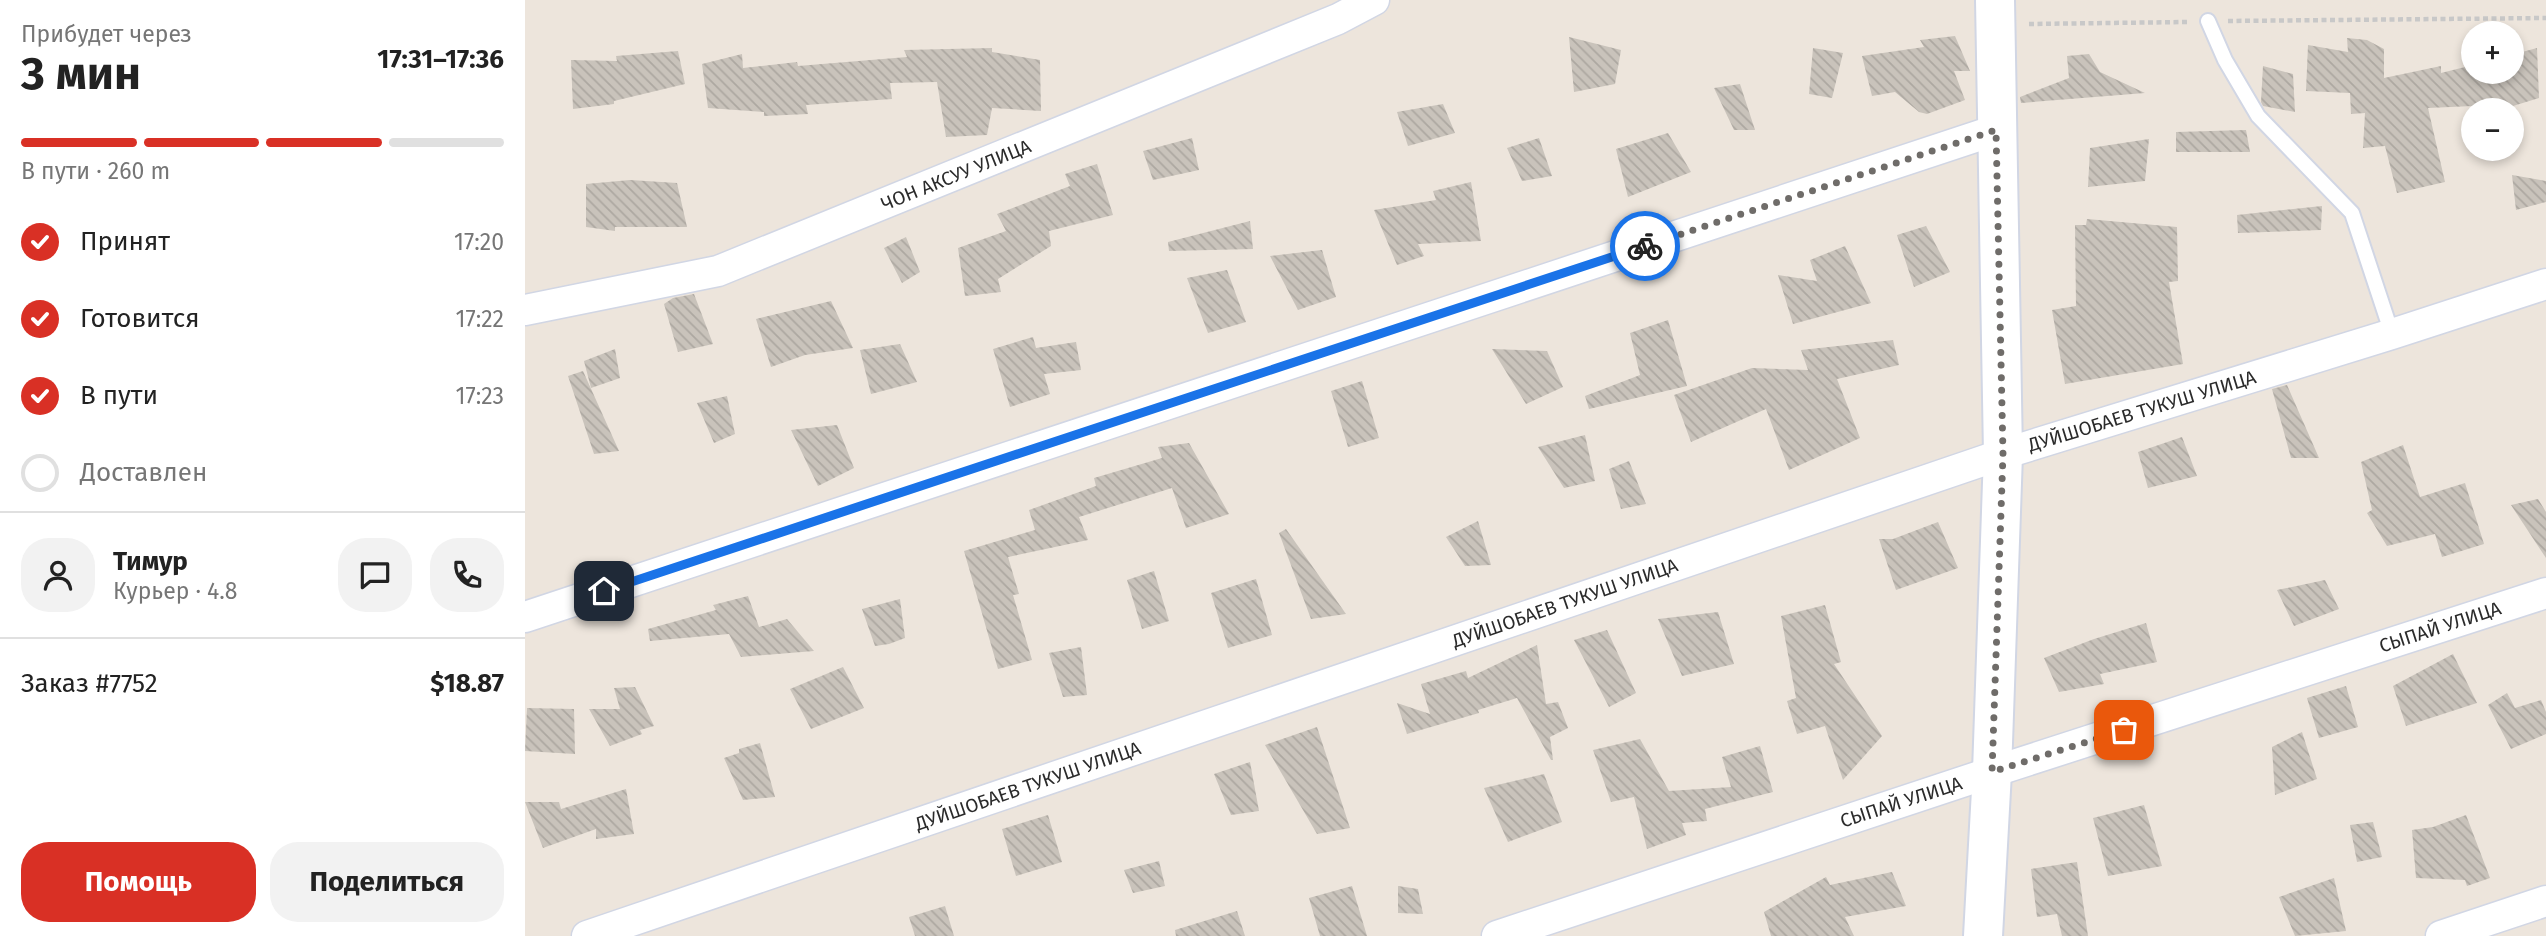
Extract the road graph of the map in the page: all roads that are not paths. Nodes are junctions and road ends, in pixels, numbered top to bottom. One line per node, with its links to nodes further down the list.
1 (1374, 0): 6 (street, ЧОН АКСУУ УЛИЦА)
2 (1995, 0): 4 (street)
3 (2208, 21): 7 (lane)
4 (1996, 130): 8 (street); 10 (street)
5 (2546, 284): 7 (street, ДУЙШОБАЕВ ТУКУШ УЛИЦА)
6 (525, 310)
7 (2392, 334): 8 (street, ДУЙШОБАЕВ ТУКУШ УЛИЦА)
8 (2003, 454): 11 (street); 13 (street, ДУЙШОБАЕВ ТУКУШ УЛИЦА)
9 (2546, 593): 11 (street, СЫПАЙ УЛИЦА)
10 (525, 617)
11 (1992, 772): 14 (street, СЫПАЙ УЛИЦА); 15 (street)
12 (2546, 901): 16 (street)
13 (587, 936)
14 (1497, 936)
15 (1983, 936)
16 (2441, 936)

